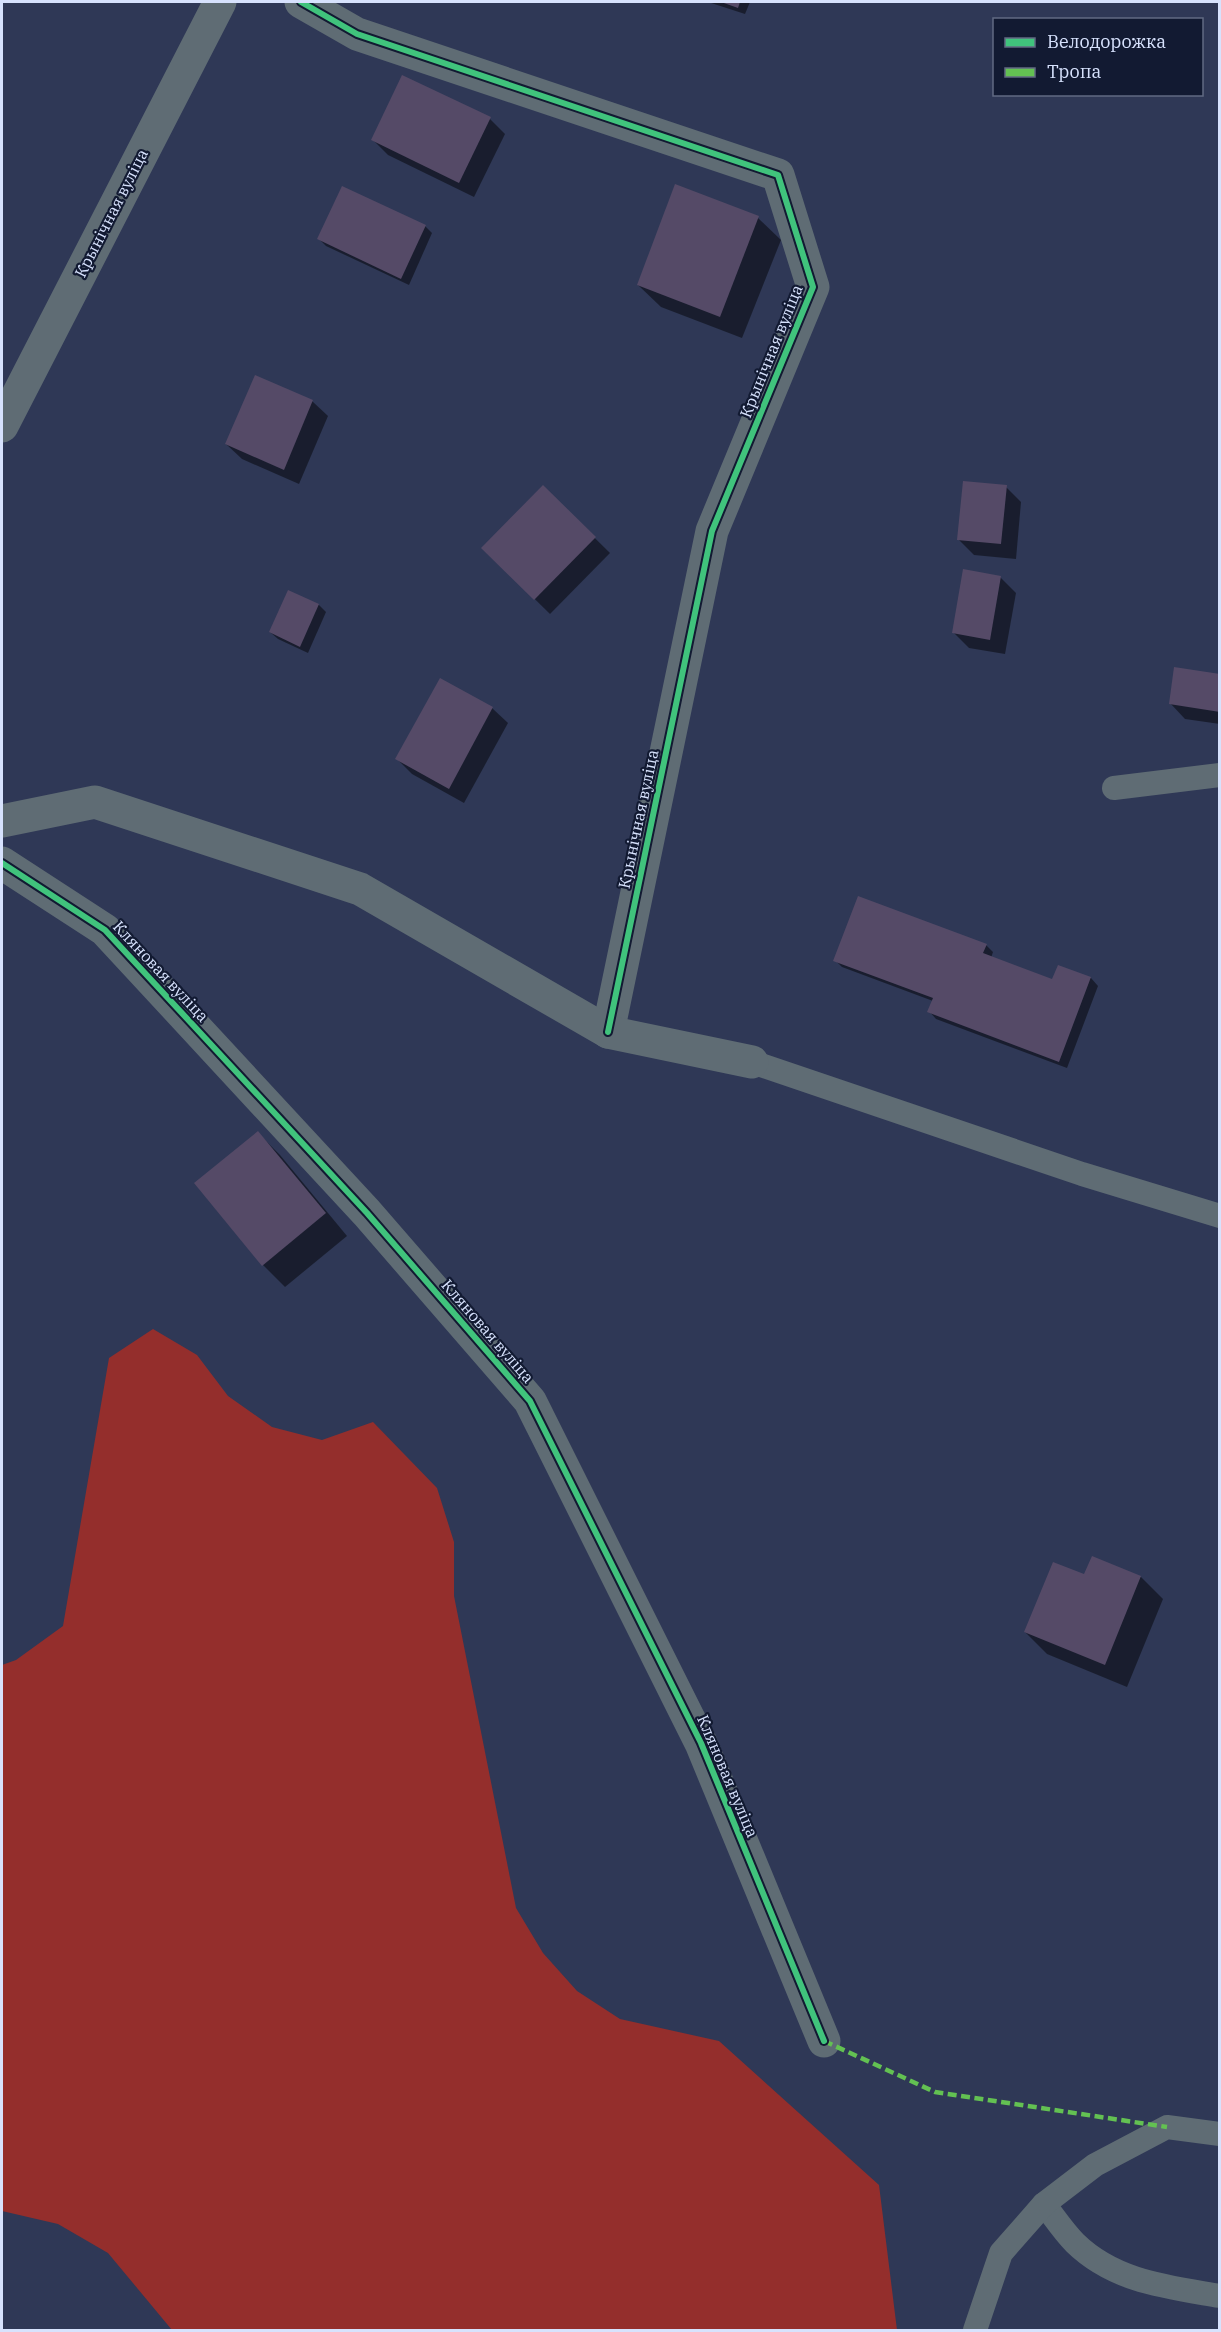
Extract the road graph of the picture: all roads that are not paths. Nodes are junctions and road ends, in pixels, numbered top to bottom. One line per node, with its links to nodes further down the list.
1 (220, 2): 3 (street, Крынічная вуліца)
2 (301, 2): 8 (street, Крынічная вуліца)
3 (2, 426)
4 (1220, 775): 5 (lane)
5 (1114, 788)
6 (2, 821): 8 (street)
7 (2, 863): 11 (street, Кляновая вуліца)
8 (608, 1032): 9 (street)
9 (752, 1062): 10 (lane)
10 (1220, 1216)
11 (824, 2041)
12 (1220, 2134): 13 (lane)
13 (1044, 2204): 14 (lane); 15 (lane)
14 (1220, 2296)
15 (975, 2331)

